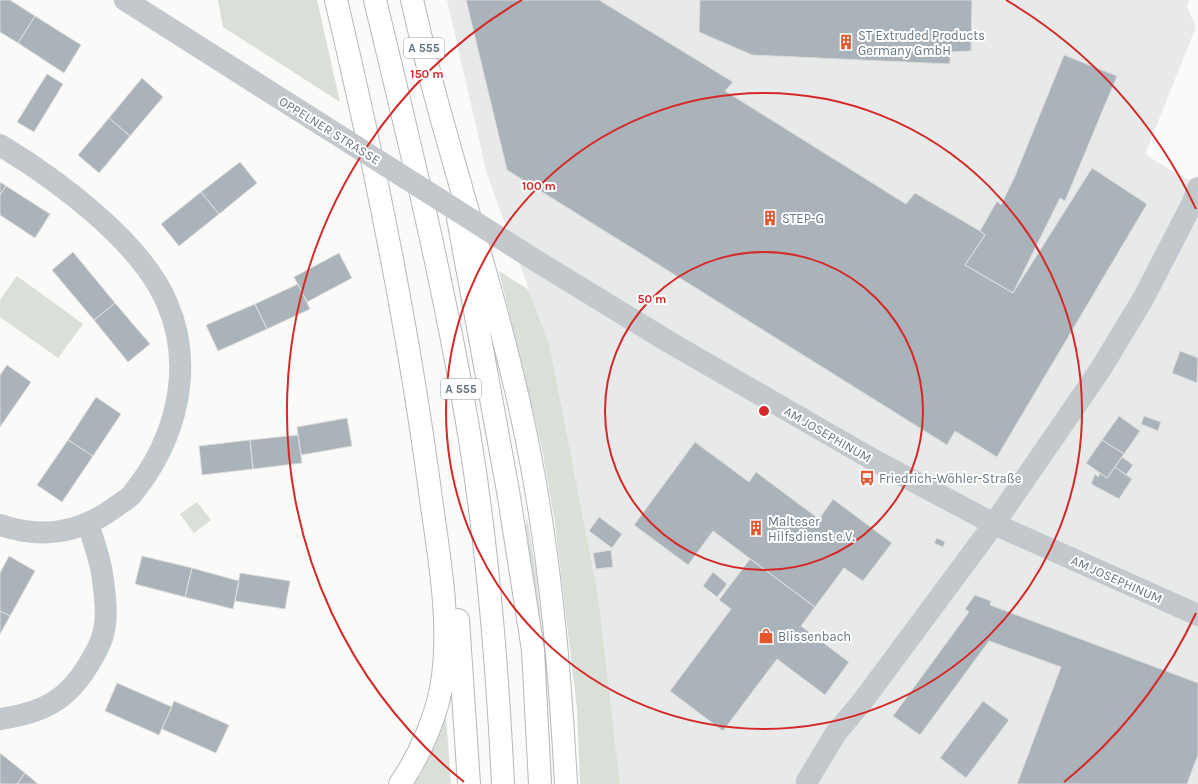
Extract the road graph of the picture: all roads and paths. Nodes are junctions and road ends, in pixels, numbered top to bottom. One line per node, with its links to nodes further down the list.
1 (125, 0): 9 (street, OPPELNER STRASSE, bridge)
2 (336, 0): 16 (highway)
3 (351, 0): 17 (highway)
4 (375, 0): 18 (highway, A 555)
5 (412, 0): 6 (highway, A 555)
6 (435, 97): 19 (highway, A 555); 20 (highway)
7 (0, 145): 10 (street)
8 (1198, 188): 11 (street)
9 (535, 260): 11 (street, AM JOSEPHINUM)
10 (88, 524): 12 (street); 14 (street)
11 (994, 524): 13 (street, AM JOSEPHINUM); 15 (street)
12 (0, 525)
13 (1198, 615)
14 (0, 719)
15 (807, 781)
16 (400, 784)
17 (469, 784)
18 (503, 784)
19 (540, 784)
20 (566, 784)

